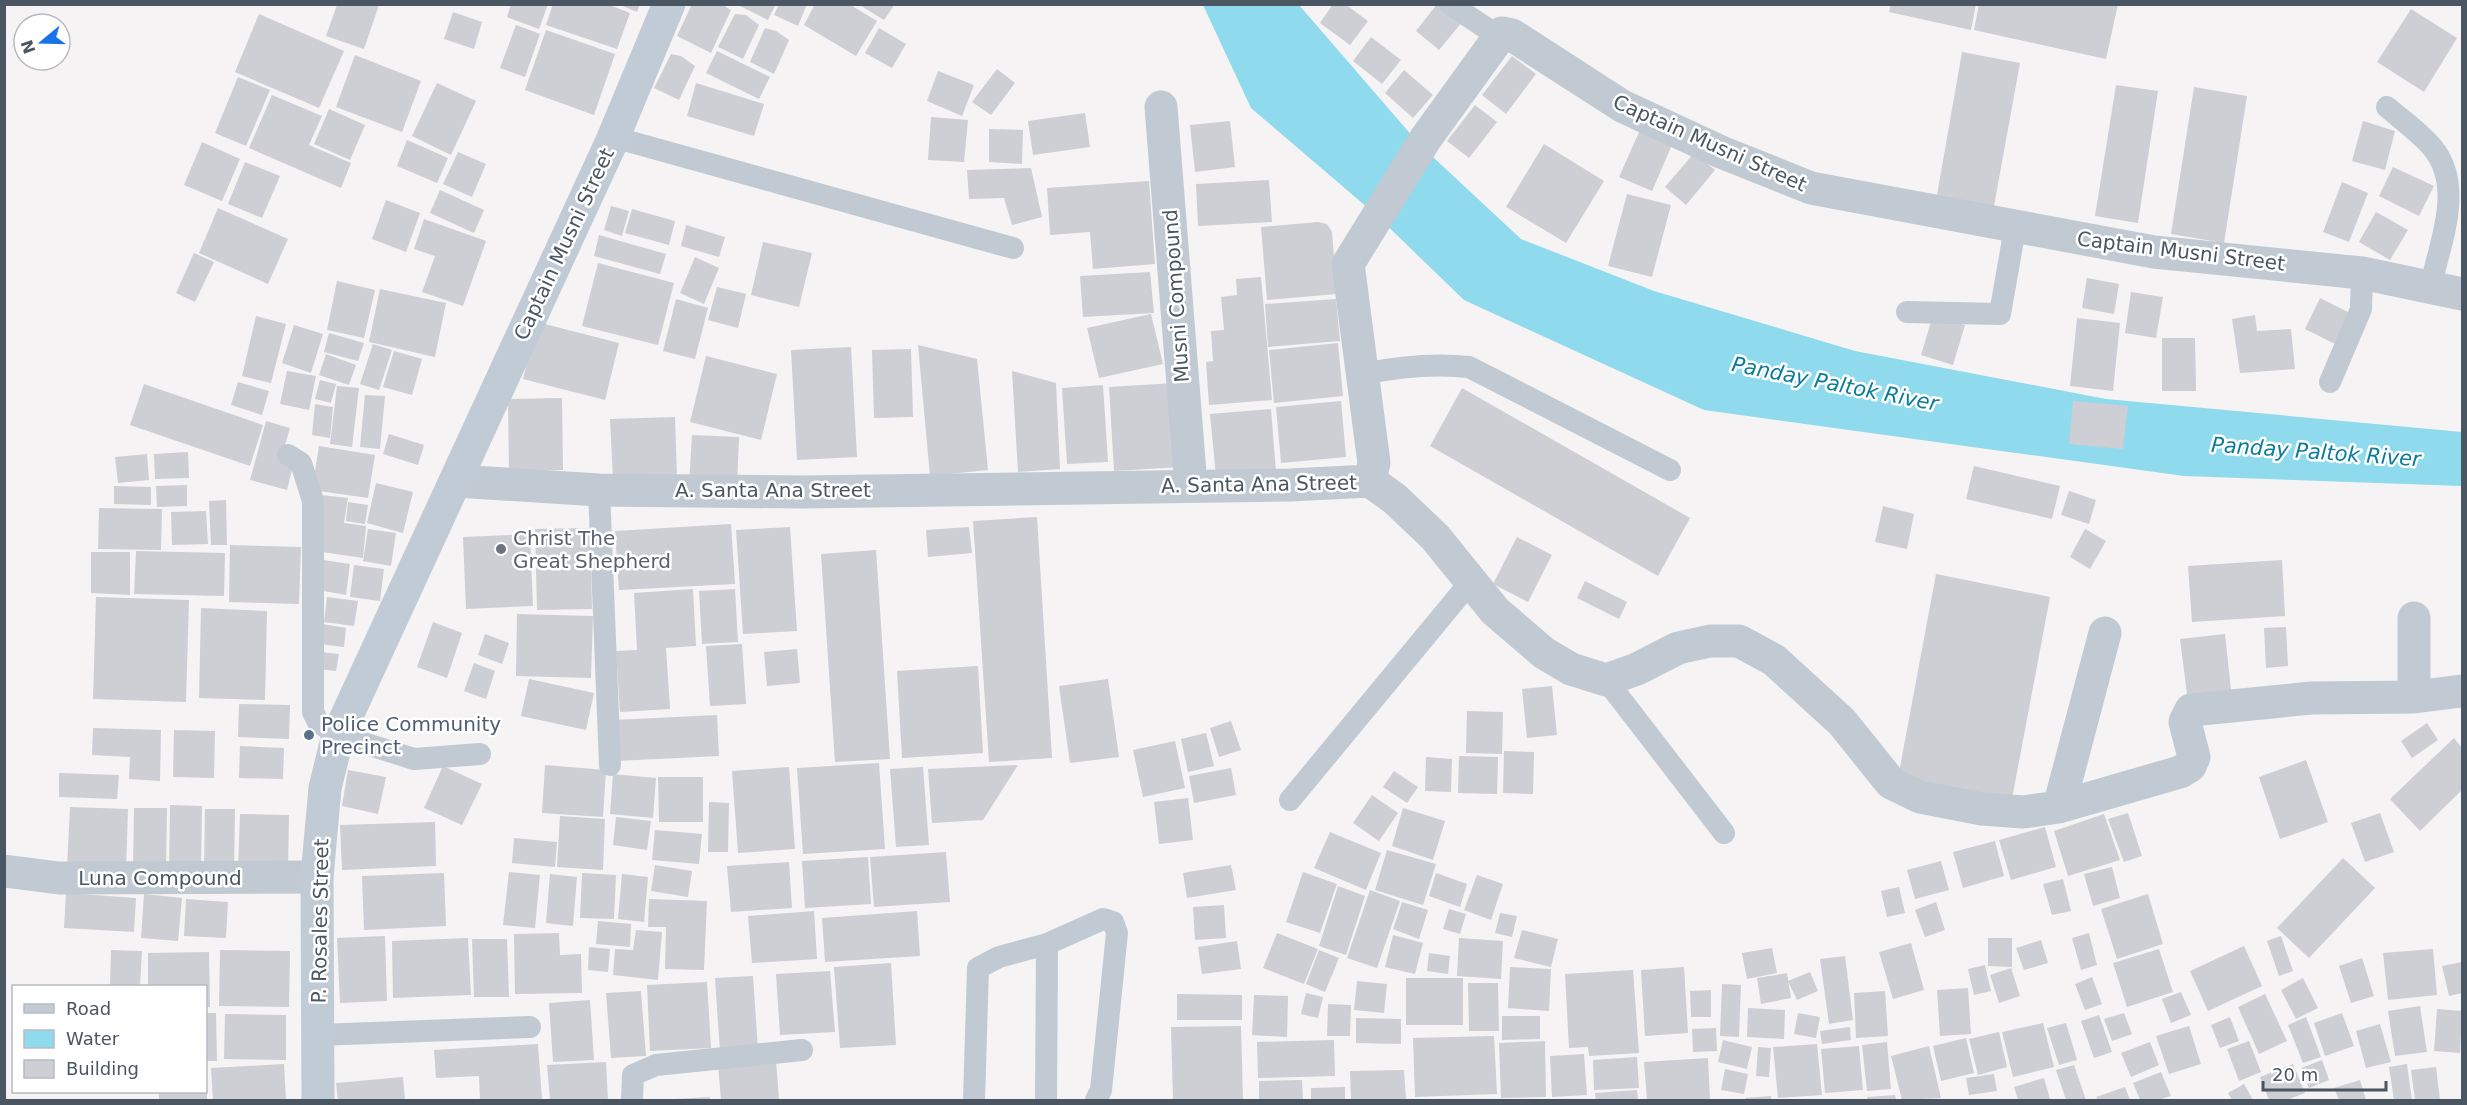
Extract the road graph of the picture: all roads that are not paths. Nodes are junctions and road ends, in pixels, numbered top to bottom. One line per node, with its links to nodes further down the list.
1 (669, 4): 6 (street, Captain Musni Street)
2 (1450, 4): 3 (lane)
3 (1498, 36): 7 (street, Captain Musni Street); 13 (street)
4 (1161, 107): 19 (street, Musni Compound)
5 (2387, 107): 10 (lane)
6 (613, 137): 8 (lane); 17 (street, Captain Musni Street)
7 (2015, 228): 9 (street, Captain Musni Street); 12 (lane)
8 (1013, 248)
9 (2362, 273): 10 (street, Captain Musni Street); 14 (lane)
10 (2431, 285): 11 (street, Captain Musni Street)
11 (2463, 294)
12 (1907, 312)
13 (1362, 374): 16 (lane); 18 (street)
14 (2330, 381)
15 (288, 455): 27 (lane)
16 (1670, 470)
17 (456, 481): 20 (street, A. Santa Ana Street); 27 (street, P. Rosales Street)
18 (1370, 482): 19 (street, A. Santa Ana Street); 21 (street, A. Santa Ana Street)
19 (1191, 486): 20 (street, A. Santa Ana Street)
20 (599, 490): 29 (lane)
21 (1472, 580): 24 (street, A. Santa Ana Street); 30 (lane)
22 (2414, 618): 26 (street)
23 (2104, 633): 31 (street)
24 (1606, 680): 31 (street); 32 (lane)
25 (2463, 691): 26 (street)
26 (2414, 697): 31 (street)
27 (338, 735): 28 (lane); 34 (street, P. Rosales Street)
28 (480, 754)
29 (610, 765)
30 (1290, 800)
31 (2059, 807)
32 (1724, 833)
33 (6, 871): 34 (street, Luna Compound)
34 (316, 877): 37 (street, P. Rosales Street)
35 (1047, 944): 41 (lane); 42 (lane); 43 (lane)
36 (530, 1027): 37 (lane)
37 (319, 1035): 39 (street, P. Rosales Street)
38 (802, 1050): 40 (lane)
39 (318, 1101)
40 (632, 1101)
41 (974, 1101)
42 (1046, 1101)
43 (1096, 1101)

